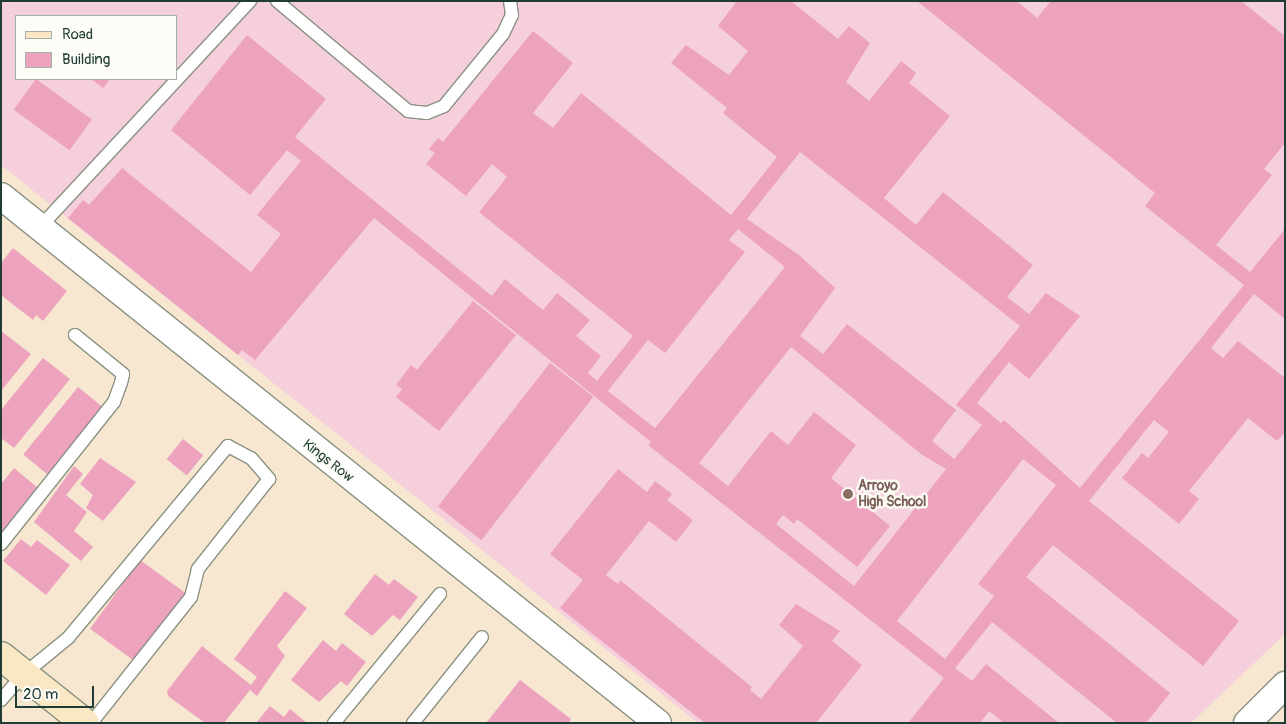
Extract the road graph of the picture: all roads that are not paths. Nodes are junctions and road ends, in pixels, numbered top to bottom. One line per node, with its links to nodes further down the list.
1 (250, 1): 4 (lane)
2 (277, 1): 3 (lane)
3 (510, 1)
4 (178, 78)
5 (177, 80): 7 (lane)
6 (1, 196): 7 (street, Kings Row)
7 (40, 227): 20 (street, Kings Row)
8 (75, 335): 9 (lane)
9 (1, 544)
10 (440, 594): 18 (lane)
11 (482, 637): 19 (lane)
12 (1, 656): 13 (main road)
13 (24, 674): 15 (lane); 16 (main road); 17 (lane)
14 (1285, 685): 21 (street)
15 (1, 700)
16 (85, 723)
17 (91, 723)
18 (334, 723)
19 (414, 723)
20 (658, 723)
21 (1247, 723)

